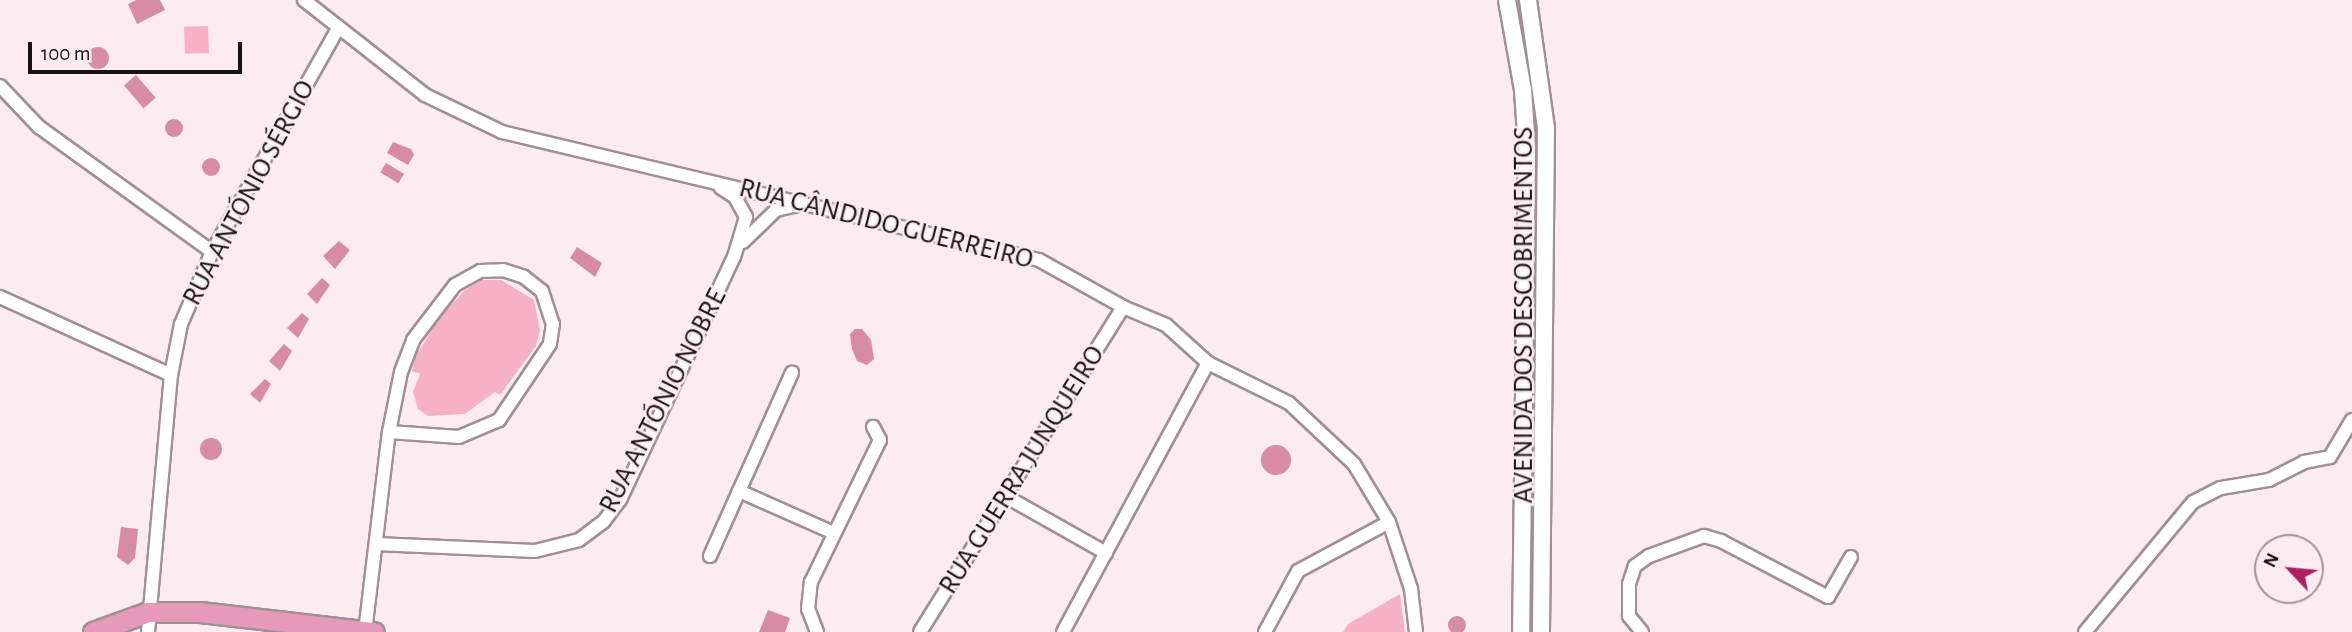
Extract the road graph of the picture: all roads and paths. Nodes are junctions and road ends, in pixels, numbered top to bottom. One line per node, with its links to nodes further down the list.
1 (304, 0): 4 (street, RUA CÂNDIDO GUERREIRO)
2 (1507, 0): 36 (street, AVENIDA DOS DESCOBRIMENTOS)
3 (1528, 0): 37 (street, AVENIDA DOS DESCOBRIMENTOS)
4 (337, 30): 6 (street, RUA CÂNDIDO GUERREIRO); 8 (street, RUA ANTÓNIO SÉRGIO)
5 (0, 86): 8 (street)
6 (709, 181): 7 (street, RUA CÂNDIDO GUERREIRO); 9 (street, RUA ANTÓNIO NOBRE)
7 (808, 205): 9 (street, RUA ANTÓNIO NOBRE); 11 (street, RUA CÂNDIDO GUERREIRO)
8 (212, 252): 14 (street, RUA ANTÓNIO SÉRGIO)
9 (734, 257): 22 (street, RUA ANTÓNIO NOBRE)
10 (0, 297): 14 (street)
11 (1123, 307): 12 (street, RUA CÂNDIDO GUERREIRO); 19 (street, RUA GUERRA JUNQUEIRO)
12 (1208, 363): 20 (street, RUA CÂNDIDO GUERREIRO); 23 (street)
13 (792, 373): 18 (street)
14 (171, 374): 26 (street, RUA ANTÓNIO SÉRGIO)
15 (2352, 420): 40 (street)
16 (873, 427): 21 (street)
17 (389, 432): 17 (street); 22 (street)
18 (739, 491): 21 (street); 24 (street)
19 (1005, 496): 23 (street); 32 (street, RUA GUERRA JUNQUEIRO)
20 (1389, 522): 34 (street); 35 (street, RUA CÂNDIDO GUERREIRO)
21 (834, 533): 31 (street)
22 (376, 544): 30 (street)
23 (1106, 553): 33 (street)
24 (710, 556)
25 (1851, 558): 27 (street)
26 (148, 612): 28 (main road); 29 (street, RUA ANTÓNIO SÉRGIO); 30 (main road)
27 (1629, 616): 38 (street); 39 (street)
28 (93, 632)
29 (148, 632)
30 (368, 632)
31 (817, 632)
32 (920, 632)
33 (1063, 632)
34 (1265, 632)
35 (1416, 632)
36 (1521, 632)
37 (1541, 632)
38 (1628, 632)
39 (1642, 632)
40 (2085, 632)

